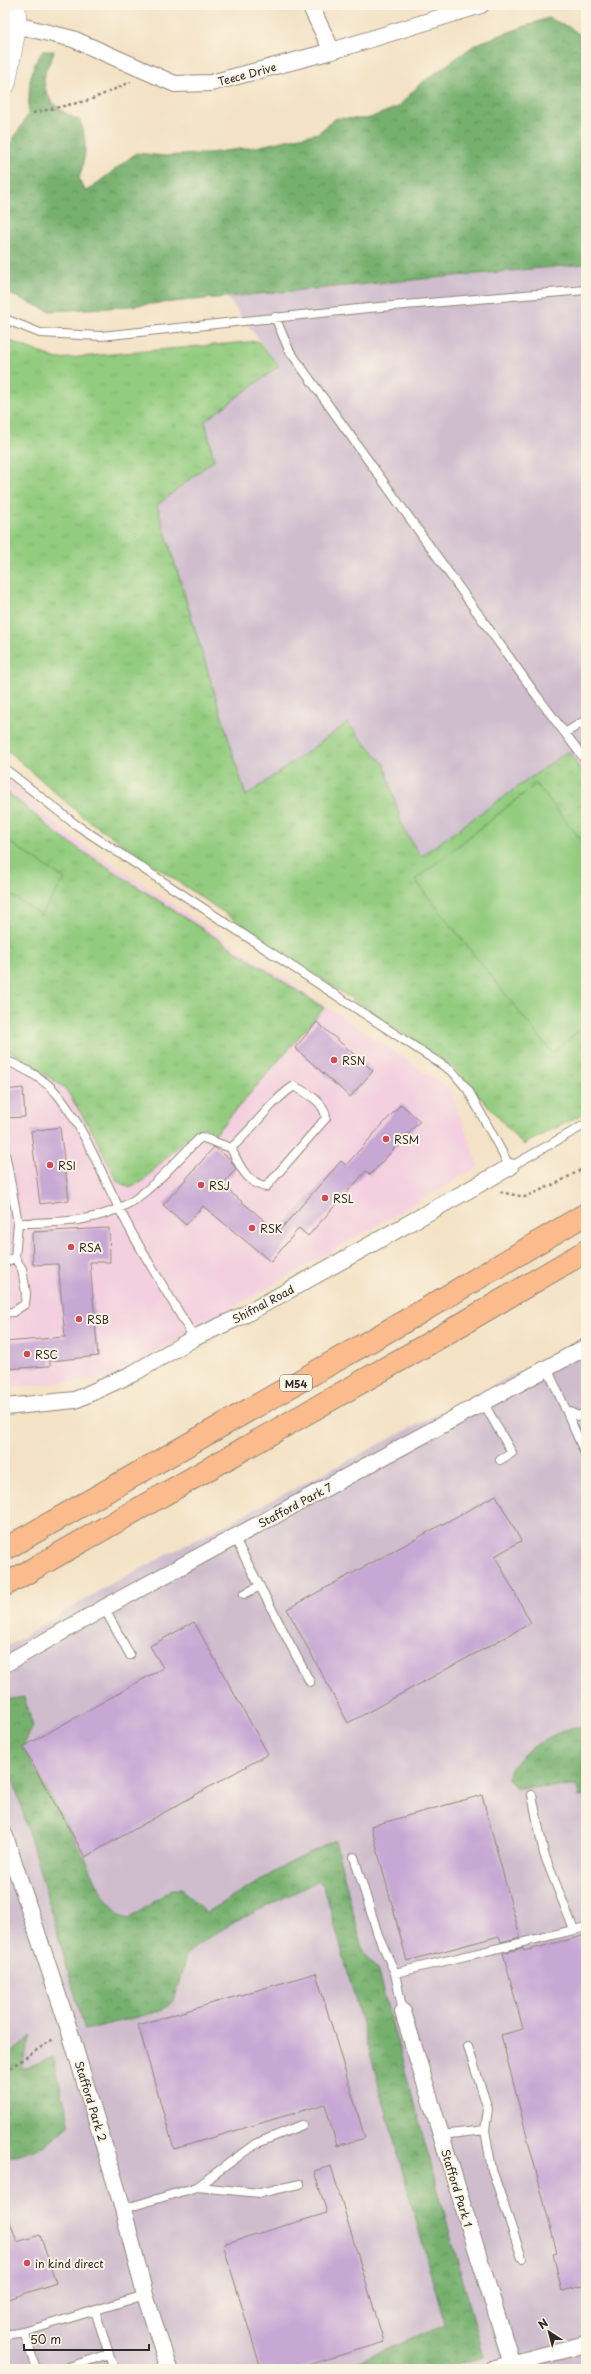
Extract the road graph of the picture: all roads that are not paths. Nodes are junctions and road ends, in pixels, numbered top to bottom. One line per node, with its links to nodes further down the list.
1 (15, 5): 4 (street)
2 (310, 5): 5 (street)
3 (481, 5): 5 (street, Teece Drive)
4 (16, 25): 5 (street, Teece Drive); 6 (street)
5 (332, 51)
6 (5, 84)
7 (586, 290): 8 (lane)
8 (275, 317): 9 (lane); 11 (lane)
9 (5, 319)
10 (586, 720): 11 (lane)
11 (565, 733): 12 (lane)
12 (586, 761)
13 (5, 769): 18 (lane)
14 (5, 1060): 20 (lane)
15 (586, 1124): 18 (lane)
16 (231, 1148): 16 (lane); 20 (lane)
17 (5, 1153): 19 (lane)
18 (510, 1167): 27 (street, Shifnal Road)
19 (8, 1191): 22 (lane)
20 (119, 1208): 22 (lane); 27 (lane)
21 (586, 1214): 37 (highway, M54)
22 (18, 1223): 24 (lane)
23 (586, 1251): 38 (highway)
24 (15, 1258): 25 (lane); 26 (lane)
25 (5, 1262)
26 (5, 1312)
27 (194, 1338): 31 (street, Shifnal Road)
28 (586, 1347): 29 (street, Stafford Park 7)
29 (547, 1368): 30 (street, Stafford Park 7); 32 (lane)
30 (483, 1402): 35 (lane); 36 (street, Stafford Park 7)
31 (5, 1407)
32 (566, 1410): 33 (lane); 34 (lane)
33 (586, 1412)
34 (586, 1456)
35 (500, 1460)
36 (234, 1537): 39 (lane); 41 (street, Stafford Park 7)
37 (5, 1549)
38 (5, 1585)
39 (260, 1586): 40 (lane); 44 (lane)
40 (244, 1594)
41 (104, 1608): 42 (lane); 43 (street, Stafford Park 7)
42 (130, 1656)
43 (5, 1664)
44 (310, 1682)
45 (532, 1795): 49 (lane)
46 (5, 1836): 58 (street, Stafford Park 2)
47 (354, 1857): 50 (lane)
48 (586, 1927): 49 (lane)
49 (574, 1930): 50 (lane)
50 (395, 1973): 51 (lane)
51 (403, 2012): 55 (street, Stafford Park 1)
52 (468, 2047): 54 (lane)
53 (302, 2125): 57 (lane)
54 (485, 2130): 55 (lane); 59 (lane)
55 (441, 2135): 66 (street, Stafford Park 1)
56 (300, 2184): 57 (lane)
57 (196, 2187): 58 (lane)
58 (123, 2209): 60 (street, Stafford Park 2)
59 (522, 2258)
60 (146, 2295): 61 (lane); 70 (street, Stafford Park 2)
61 (95, 2311): 62 (lane); 65 (lane)
62 (24, 2332): 63 (lane); 67 (lane)
63 (5, 2335)
64 (586, 2344): 66 (street)
65 (109, 2354): 68 (lane); 69 (lane)
66 (512, 2364): 71 (street)
67 (36, 2369)
68 (63, 2369)
69 (114, 2369)
70 (169, 2369)
71 (492, 2369)

